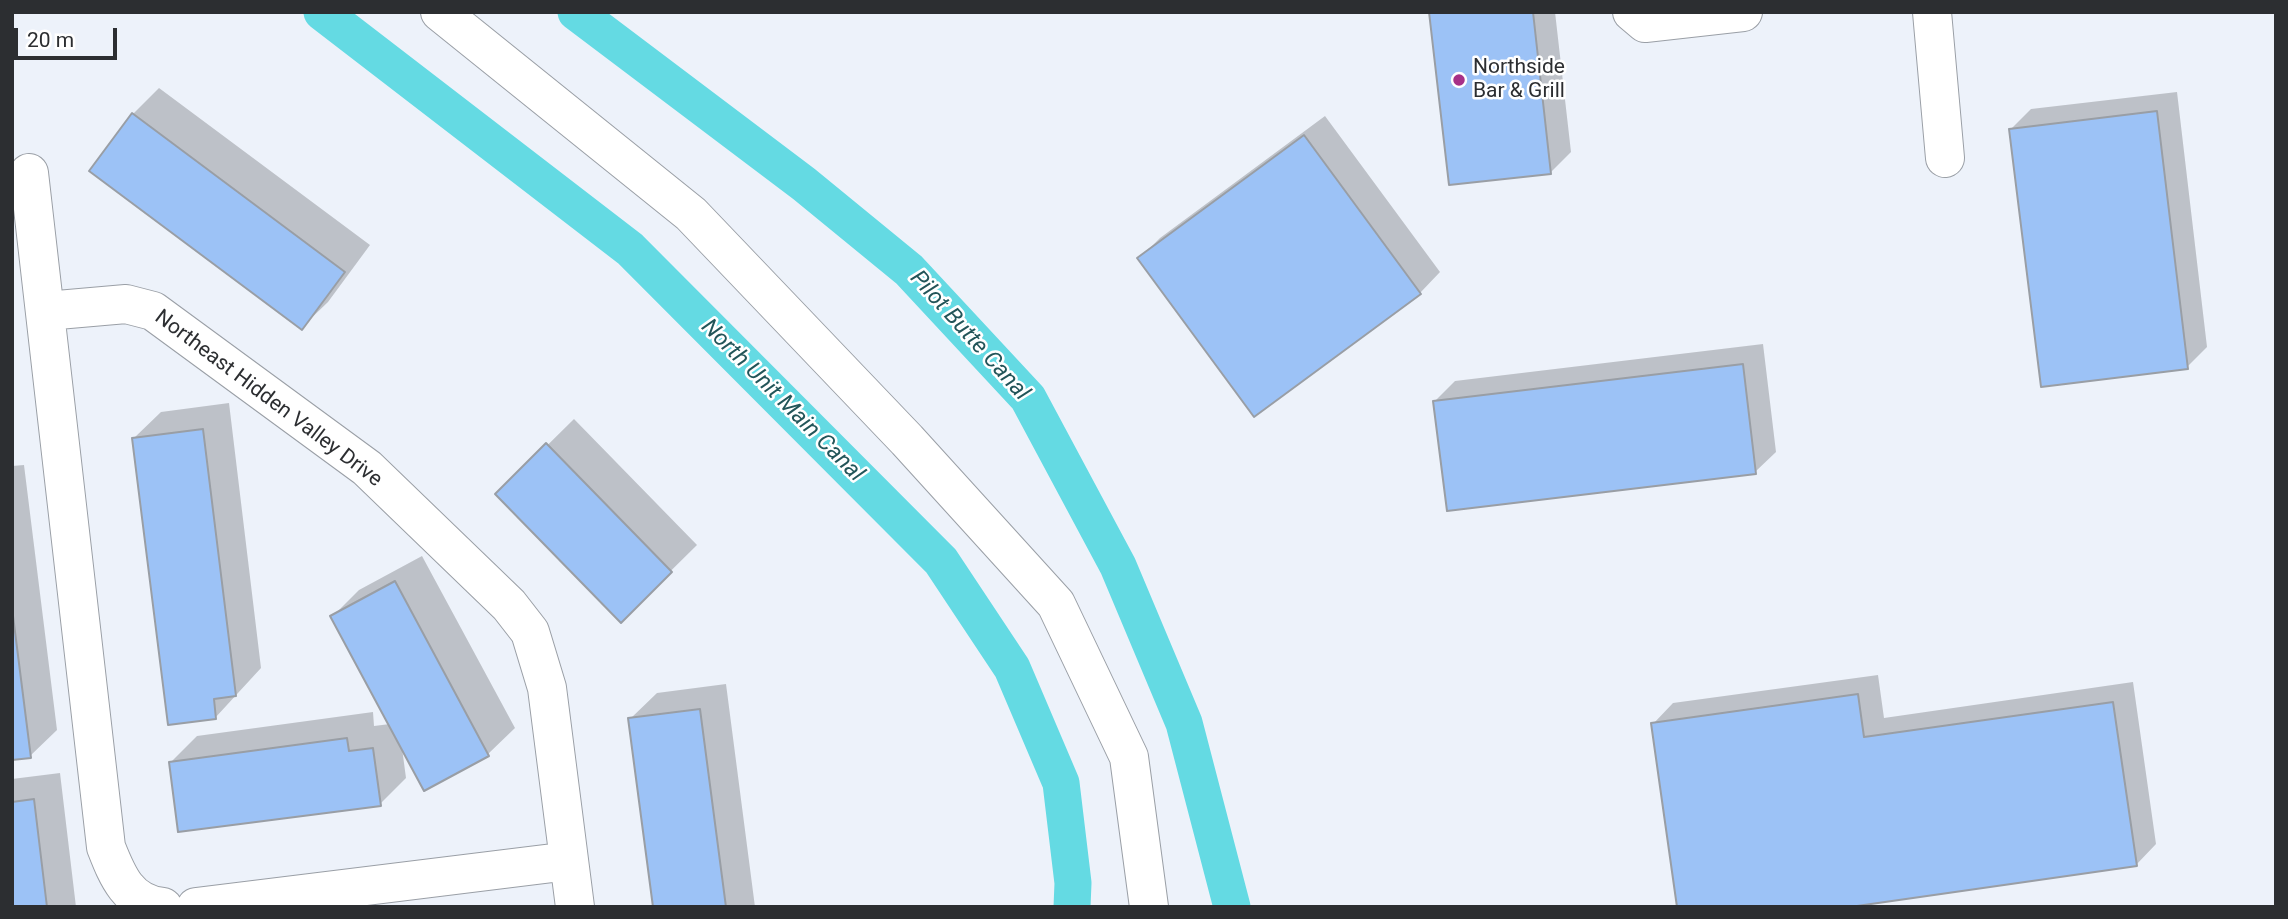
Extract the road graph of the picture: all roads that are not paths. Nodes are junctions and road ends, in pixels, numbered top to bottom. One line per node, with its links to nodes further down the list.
1 (440, 12): 12 (street)
2 (1632, 12): 3 (street)
3 (1743, 12)
4 (1932, 12): 5 (street)
5 (1945, 158)
6 (29, 173): 7 (street)
7 (46, 311): 8 (street, Northeast Hidden Valley Drive); 9 (street)
8 (569, 861): 10 (street); 11 (street, Northeast Hidden Valley Drive)
9 (163, 907)
10 (196, 907)
11 (575, 907)
12 (1149, 907)

